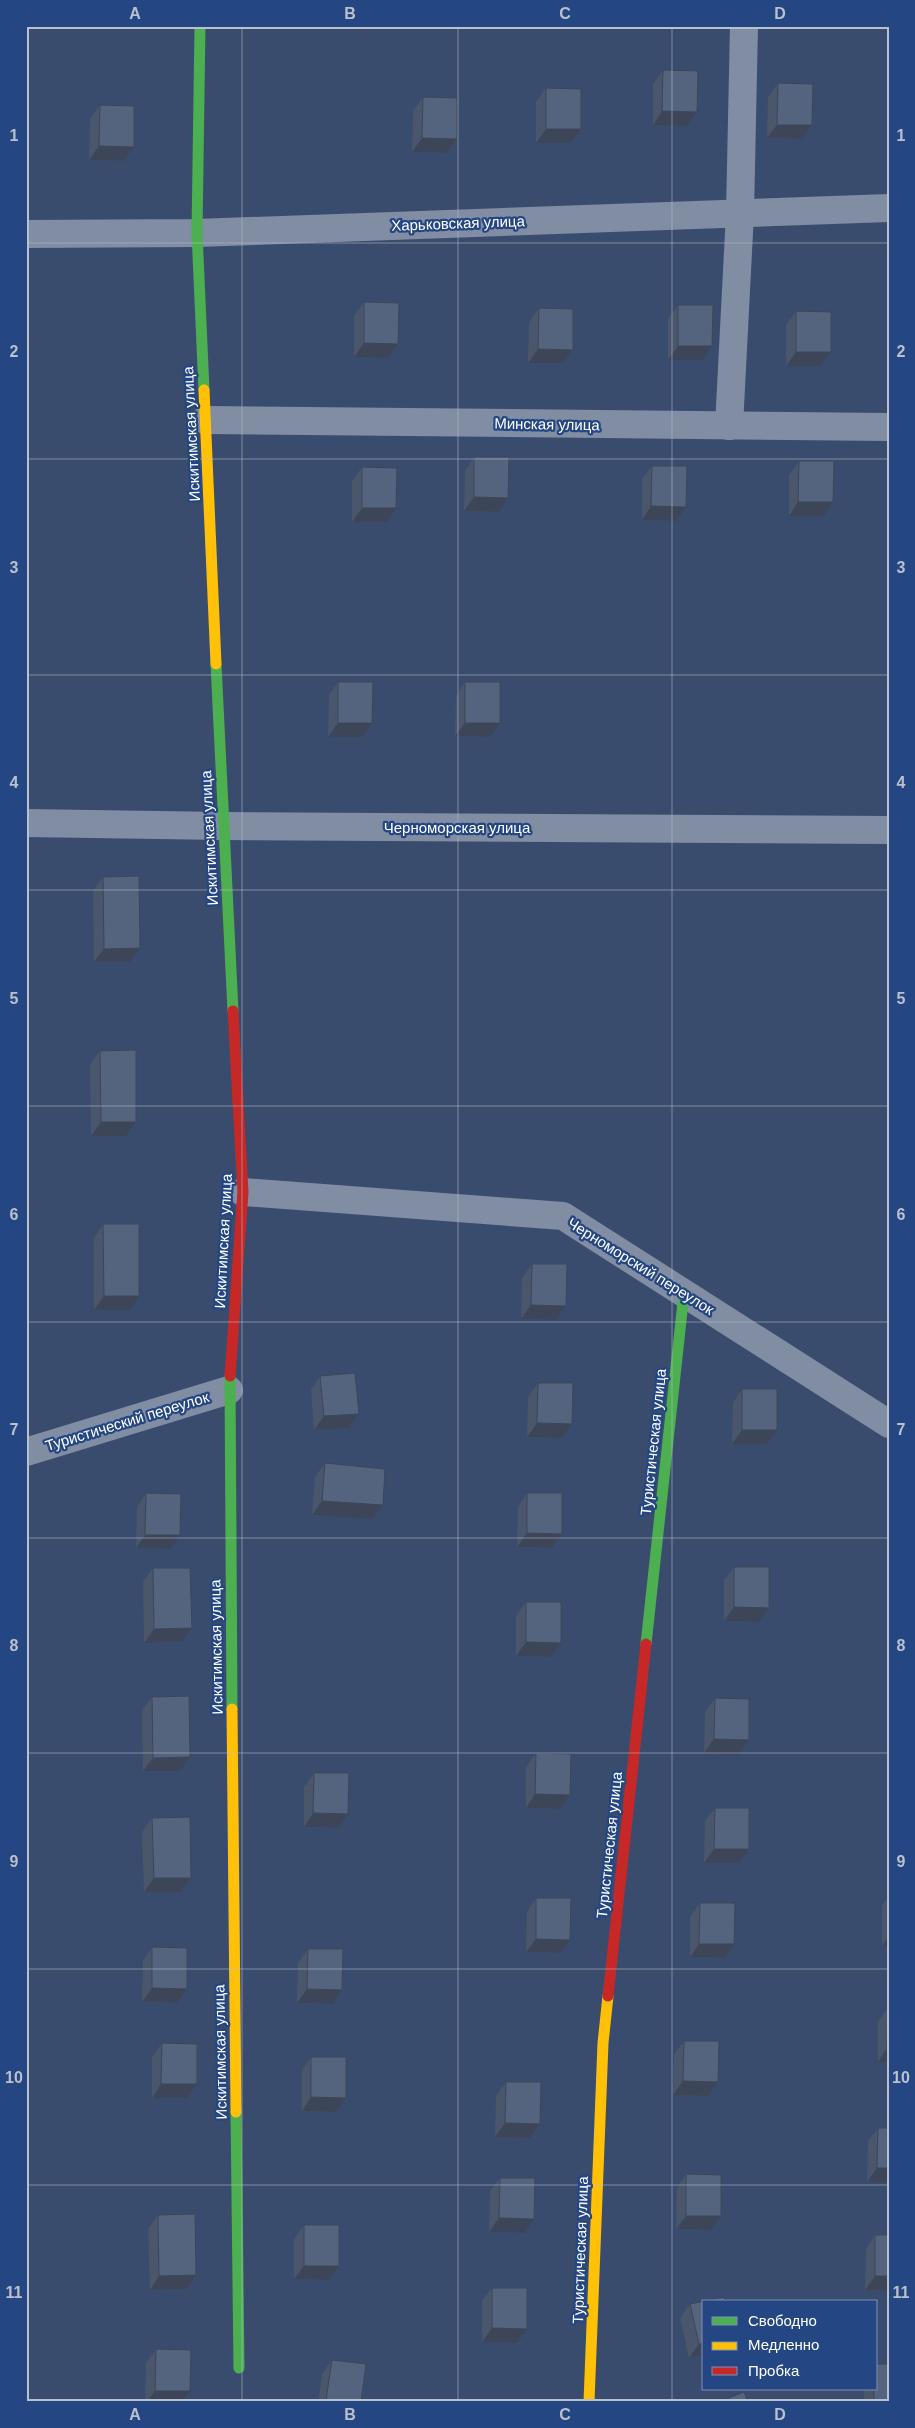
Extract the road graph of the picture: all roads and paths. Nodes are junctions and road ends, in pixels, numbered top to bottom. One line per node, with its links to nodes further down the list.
1 (200, 26): 5 (street, Искитимская улица)
2 (744, 26): 4 (street)
3 (889, 208): 4 (street, Харьковская улица)
4 (740, 213): 5 (street, Харьковская улица); 8 (street)
5 (197, 233): 6 (street, Харьковская улица); 7 (street, Искитимская улица)
6 (26, 234)
7 (205, 420): 8 (street, Минская улица); 11 (street, Искитимская улица)
8 (730, 426): 9 (street, Минская улица)
9 (889, 427)
10 (26, 823): 11 (street, Черноморская улица)
11 (223, 826): 12 (street, Черноморская улица); 13 (street, Искитимская улица)
12 (889, 830)
13 (243, 1192): 14 (street, Черноморский переулок); 15 (street, Искитимская улица)
14 (684, 1293): 16 (street, Черноморский переулок); 19 (street, Туристическая улица)
15 (228, 1390): 17 (street, Туристический переулок); 18 (street, Искитимская улица)
16 (889, 1424)
17 (26, 1452)
18 (239, 2368)
19 (589, 2402)

